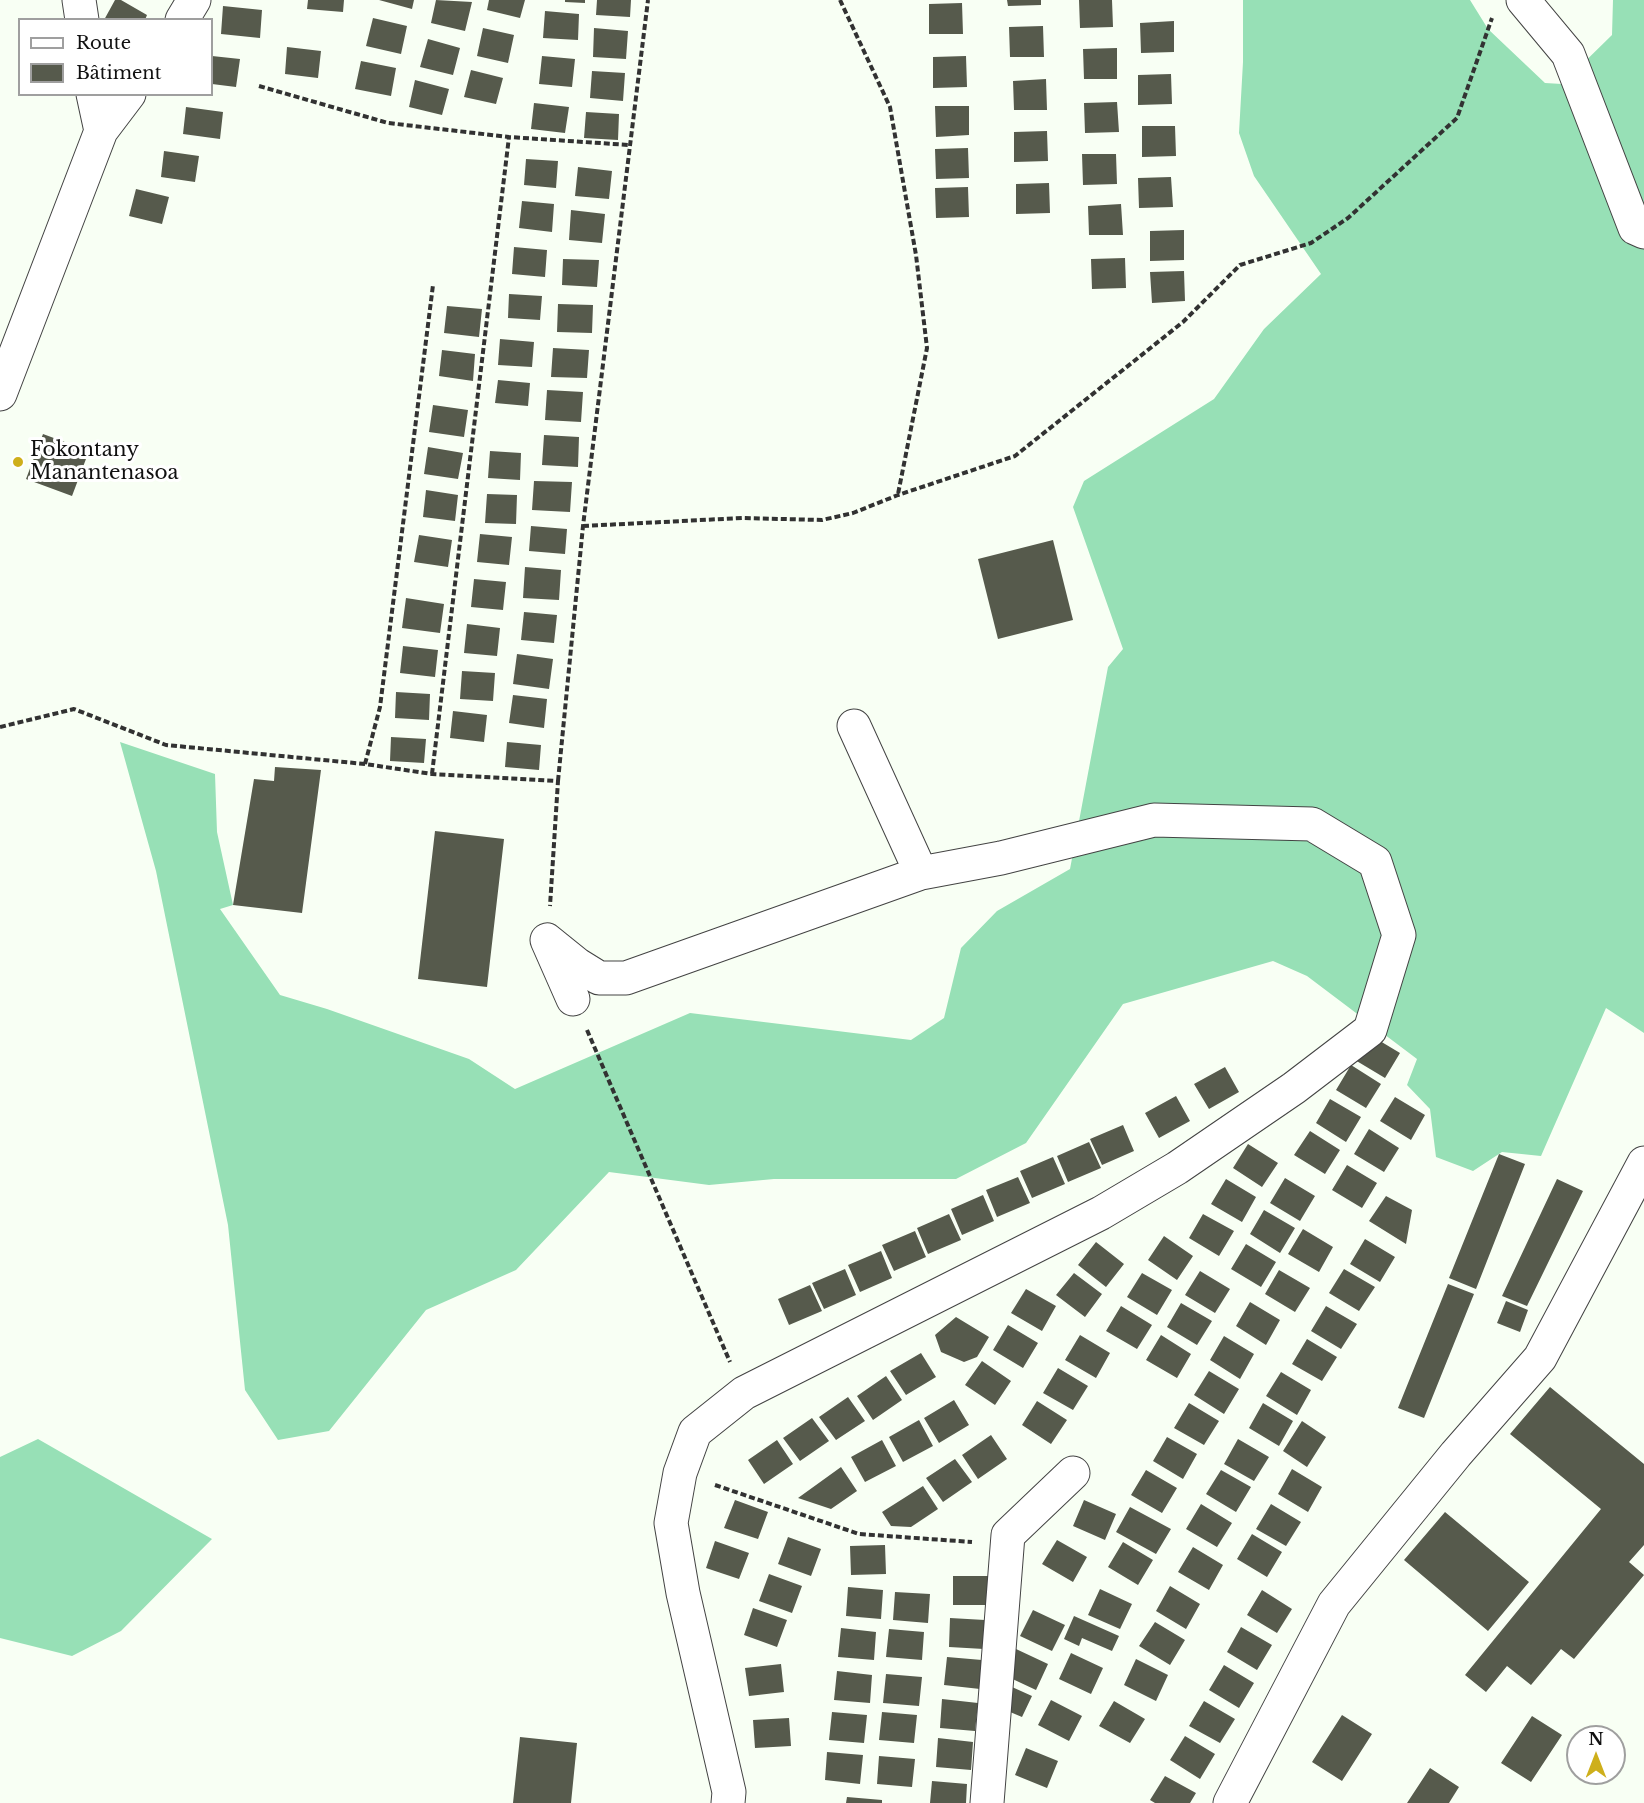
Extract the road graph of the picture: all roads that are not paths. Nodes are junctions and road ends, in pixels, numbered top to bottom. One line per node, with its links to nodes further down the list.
1 (79, 0): 4 (street)
2 (194, 0): 5 (street)
3 (1509, 5): 9 (street)
4 (82, 18)
5 (183, 18)
6 (93, 96): 8 (street)
7 (127, 96): 8 (street)
8 (100, 130): 10 (street)
9 (1644, 232)
10 (0, 394)
11 (854, 726): 12 (street)
12 (921, 873): 13 (street); 17 (street)
13 (573, 999)
14 (1644, 1163): 16 (street)
15 (1073, 1473): 18 (street)
16 (1237, 1799)
17 (728, 1803)
18 (987, 1803)

